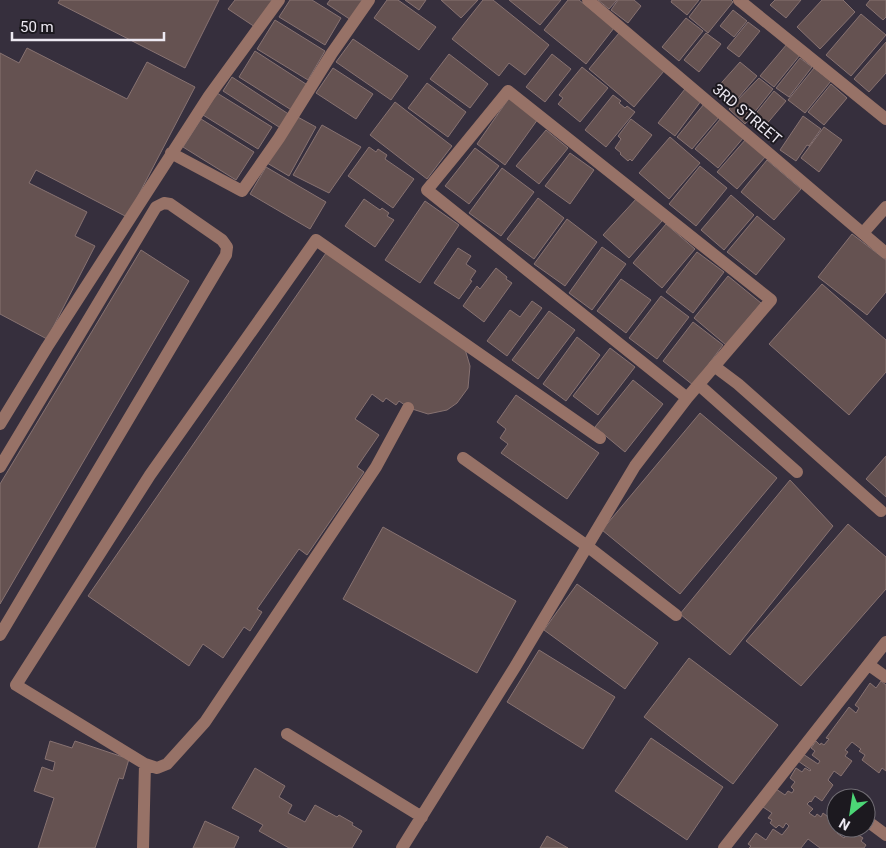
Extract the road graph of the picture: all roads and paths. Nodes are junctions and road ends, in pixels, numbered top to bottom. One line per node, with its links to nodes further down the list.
1 (279, 0): 6 (street)
2 (369, 0): 6 (street)
3 (588, 0): 8 (street, 3RD STREET)
4 (739, 0): 5 (street)
5 (886, 119)
6 (172, 153): 14 (street)
7 (886, 207): 8 (street)
8 (863, 234): 9 (street, 3RD STREET)
9 (886, 253)
10 (714, 366): 11 (street); 12 (street); 19 (street)
11 (699, 384): 12 (street); 18 (street)
12 (687, 398): 20 (street)
13 (408, 408): 27 (street)
14 (0, 424)
15 (600, 438): 27 (street)
16 (463, 458): 20 (street)
17 (0, 467): 22 (street)
18 (797, 472)
19 (881, 511)
20 (587, 546): 21 (street); 28 (street)
21 (676, 615)
22 (0, 635)
23 (886, 642): 24 (street)
24 (869, 665): 25 (street); 31 (street)
25 (886, 677)
26 (287, 734): 28 (street)
27 (144, 764): 29 (street)
28 (422, 817): 30 (street)
29 (143, 848)
30 (402, 848)
31 (724, 848)

